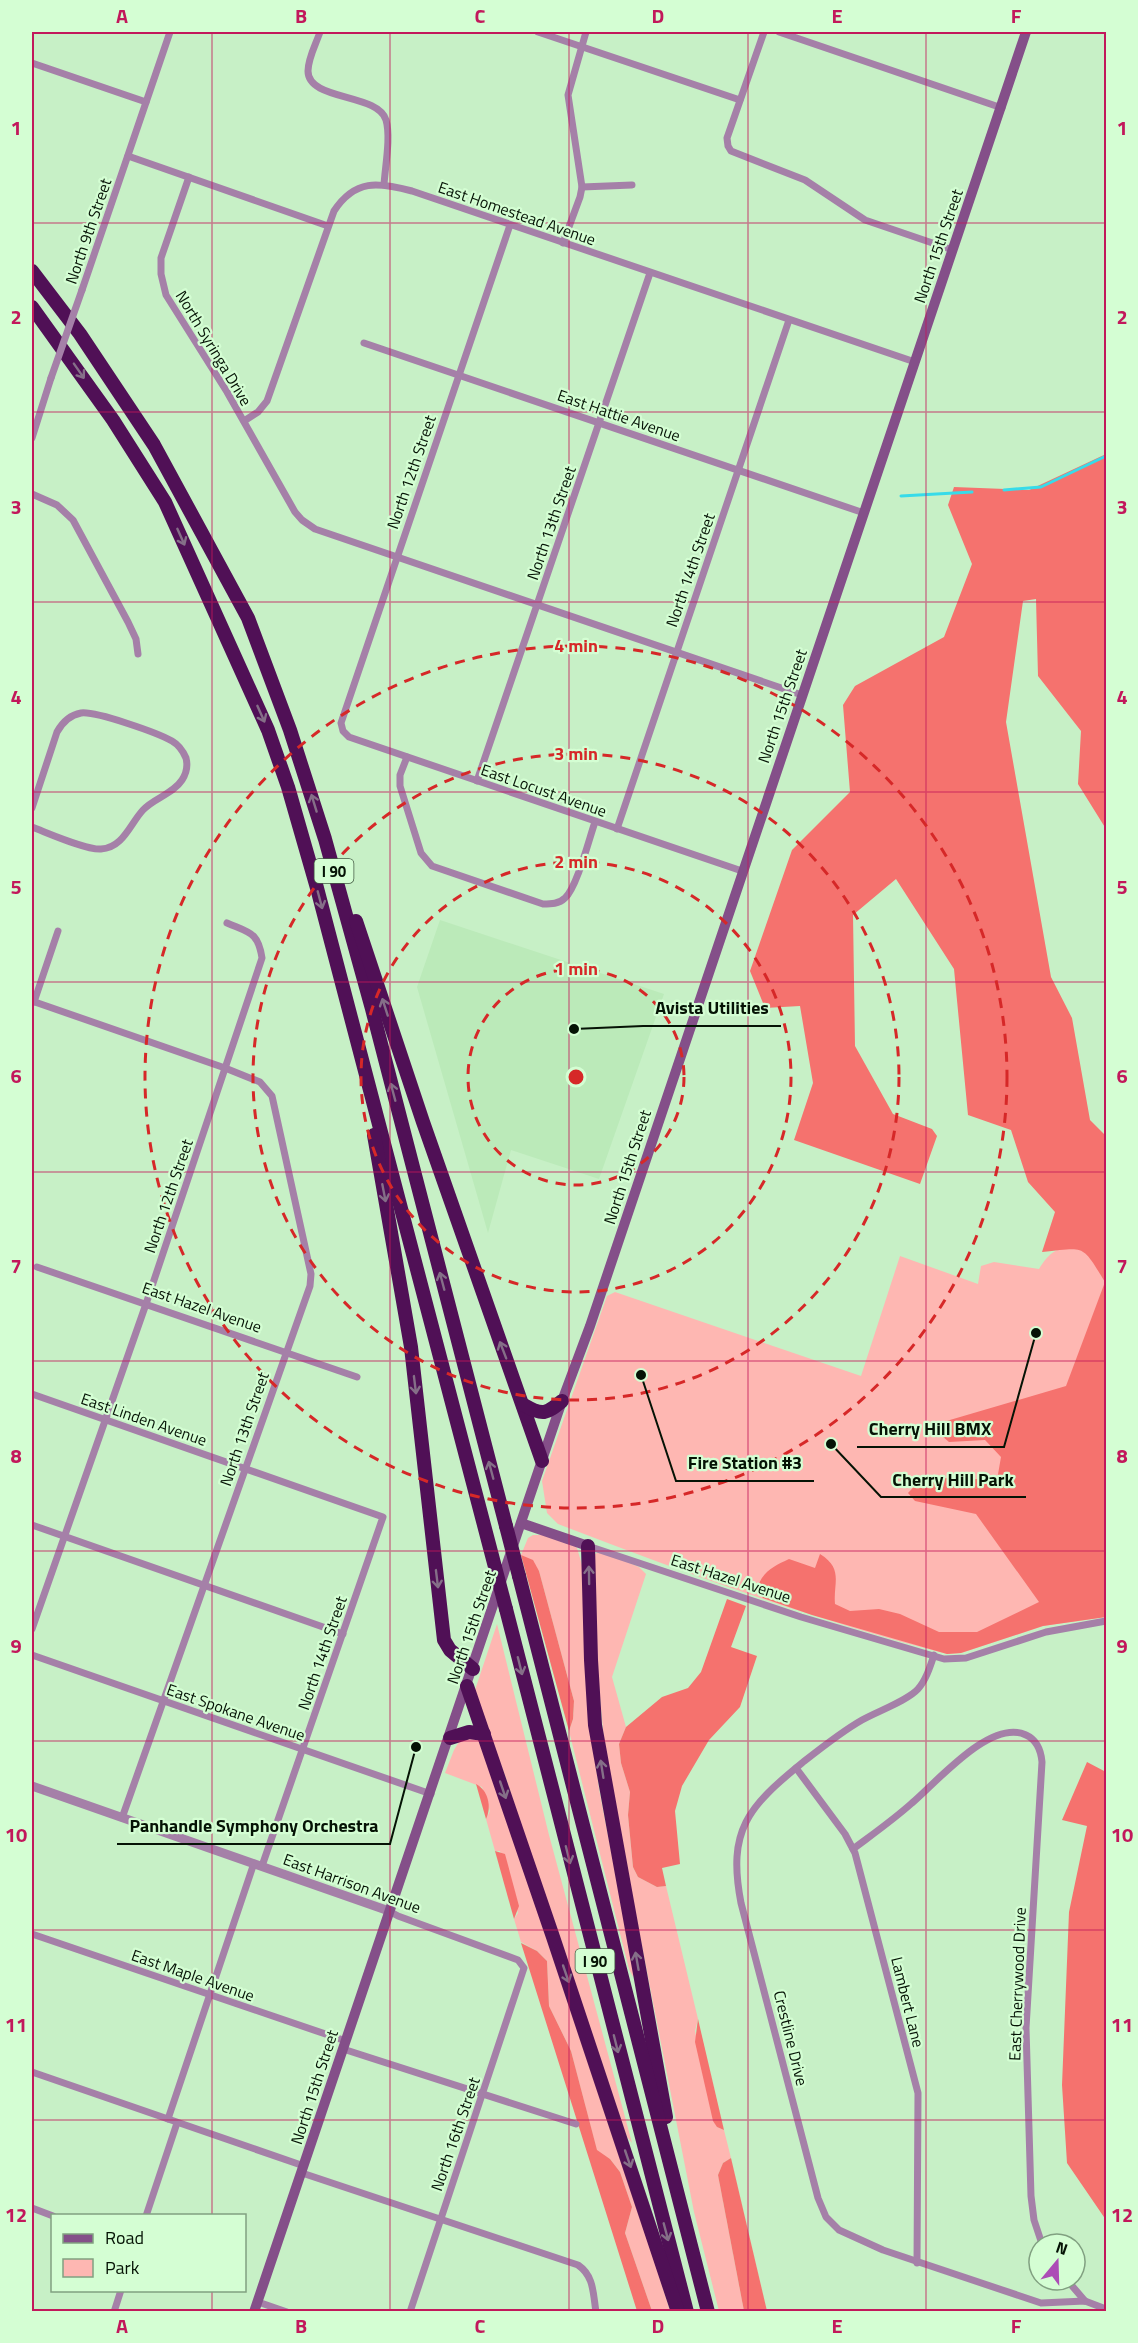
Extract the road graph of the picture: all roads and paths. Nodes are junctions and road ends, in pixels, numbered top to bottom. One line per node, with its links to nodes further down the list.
1 (170, 32): 11 (street, North 9th Street)
2 (321, 32): 15 (street)
3 (538, 32): 8 (street)
4 (586, 32): 8 (street)
5 (764, 32): 10 (street)
6 (779, 32): 12 (street)
7 (1026, 32): 12 (main road, North 15th Street)
8 (581, 46): 10 (street); 17 (street)
9 (32, 63): 11 (street)
10 (740, 100): 21 (street)
11 (146, 102): 13 (street, North 9th Street)
12 (1002, 108): 21 (main road, North 15th Street)
13 (128, 156): 14 (street); 31 (street, North 9th Street, bridge)
14 (189, 177): 19 (street); 29 (street, North Syringa Drive)
15 (384, 185): 18 (street, East Homestead Avenue); 19 (street, East Homestead Avenue)
16 (632, 185): 17 (street)
17 (582, 187): 20 (street)
18 (510, 225): 20 (street, East Homestead Avenue); 28 (street, North 12th Street)
19 (328, 226): 29 (street, East Homestead Avenue)
20 (563, 243): 23 (street, East Homestead Avenue)
21 (953, 250): 27 (main road, North 15th Street)
22 (32, 271): 47 (highway, I 90, one-way to 22)
23 (650, 273): 25 (street, East Homestead Avenue); 30 (street, North 13th Street)
24 (32, 307): 53 (highway, I 90, one-way to 53)
25 (789, 320): 27 (street, East Homestead Avenue); 32 (street, North 14th Street)
26 (364, 343): 28 (street, East Hattie Avenue)
27 (915, 362): 34 (main road, North 15th Street)
28 (459, 375): 30 (street, East Hattie Avenue); 35 (street, North 12th Street)
29 (244, 421): 35 (street, North Syringa Drive)
30 (599, 423): 32 (street, East Hattie Avenue); 36 (street, North 13th Street)
31 (32, 438)
32 (738, 470): 34 (street, East Hattie Avenue); 37 (street, North 14th Street)
33 (32, 494): 38 (street)
34 (864, 513): 39 (main road, North 15th Street)
35 (397, 557): 36 (street); 40 (street, North 12th Street)
36 (537, 605): 37 (street); 42 (street, North 13th Street)
37 (677, 652): 39 (street); 46 (street, North 14th Street)
38 (138, 654)
39 (802, 695): 48 (main road, North 15th Street)
40 (342, 729): 41 (street, East Locust Avenue)
41 (407, 757): 42 (street, East Locust Avenue); 44 (street)
42 (477, 781): 44 (street, East Locust Avenue)
43 (32, 808): 45 (street)
44 (595, 822): 46 (street, East Locust Avenue)
45 (32, 827)
46 (617, 829): 48 (street, East Locust Avenue)
47 (325, 839): 60 (highway, I 90, one-way to 47); 98 (highway, I 90, one-way to 47, bridge)
48 (742, 871): 59 (main road, North 15th Street)
49 (227, 923): 52 (street, North 12th Street)
50 (58, 931): 51 (street)
51 (33, 1001): 52 (street, North 13th Street)
52 (225, 1068): 55 (street, North 12th Street); 56 (street, North 13th Street)
53 (366, 1073): 75 (highway, one-way to 75); 115 (highway, I 90, one-way to 115, bridge)
54 (37, 1267): 55 (street, East Hazel Avenue)
55 (146, 1304): 56 (street, East Hazel Avenue); 61 (street, North 12th Street)
56 (285, 1352): 57 (street, East Hazel Avenue); 63 (street, North 13th Street)
57 (357, 1377)
58 (32, 1394): 61 (street, East Linden Avenue)
59 (562, 1401): 60 (highway); 62 (main road, North 15th Street)
60 (524, 1405): 62 (highway, I 90)
61 (105, 1419): 63 (street, East Linden Avenue); 67 (street, North 12th Street)
62 (542, 1461): 65 (main road, North 15th Street)
63 (245, 1469): 64 (street, East Linden Avenue); 69 (street, North 13th Street)
64 (383, 1517): 72 (street, North 14th Street)
65 (521, 1523): 68 (main road, East Hazel Avenue); 75 (main road, North 15th Street)
66 (32, 1525): 67 (street)
67 (64, 1536): 69 (street); 71 (street, North 12th Street)
68 (588, 1546): 74 (street, East Hazel Avenue); 98 (highway, one-way to 68)
69 (204, 1586): 72 (street); 77 (street, North 13th Street)
70 (1107, 1621): 74 (street, East Hazel Avenue)
71 (32, 1629)
72 (343, 1634): 80 (street, North 14th Street)
73 (32, 1655): 77 (street, East Spokane Avenue)
74 (934, 1655): 81 (street, Crestline Drive)
75 (473, 1669): 76 (main road, North 15th Street)
76 (467, 1686): 78 (highway, I 90); 79 (main road, North 15th Street)
77 (163, 1701): 80 (street, East Spokane Avenue); 84 (street, North 13th Street)
78 (484, 1734): 79 (highway); 114 (highway, I 90, one-way to 114)
79 (450, 1738): 83 (main road, North 15th Street)
80 (303, 1749): 83 (street, East Spokane Avenue); 86 (street, North 14th Street)
81 (796, 1768): 85 (street, Lambert Lane); 104 (street, Crestline Drive)
82 (32, 1786): 84 (street, East Harrison Avenue)
83 (431, 1794): 87 (main road, North 15th Street)
84 (122, 1818): 86 (street, East Harrison Avenue)
85 (853, 1849): 103 (street, East Cherrywood Drive); 104 (street, Lambert Lane)
86 (258, 1865): 87 (street, East Harrison Avenue); 90 (street, North 14th Street)
87 (389, 1911): 89 (street, East Harrison Avenue); 91 (main road, North 15th Street)
88 (32, 1934): 90 (street, East Maple Avenue)
89 (523, 1965): 93 (street, North 16th Street)
90 (209, 1995): 91 (street, East Maple Avenue); 94 (street, North 14th Street)
91 (344, 2045): 93 (street, East Maple Avenue); 97 (main road, North 15th Street)
92 (32, 2072): 94 (street)
93 (483, 2094): 96 (street, East Maple Avenue); 102 (street, North 16th Street)
94 (168, 2119): 95 (street)
95 (177, 2123): 97 (street); 100 (street)
96 (576, 2124)
97 (303, 2170): 102 (street); 108 (main road, North 15th Street)
98 (680, 2205): 116 (highway, I 90)
99 (32, 2208): 101 (street)
100 (147, 2214)
101 (51, 2215)
102 (441, 2218): 112 (street, North 16th Street); 113 (street)
103 (1038, 2232)
104 (917, 2263): 107 (street, Crestline Drive)
105 (120, 2292): 110 (street)
106 (1077, 2292): 107 (street)
107 (1085, 2301): 109 (street, Crestline Drive)
108 (256, 2307): 111 (street)
109 (1107, 2309)
110 (114, 2312)
111 (287, 2312)
112 (410, 2312)
113 (596, 2312)
114 (678, 2312)
115 (687, 2312)
116 (708, 2312)

